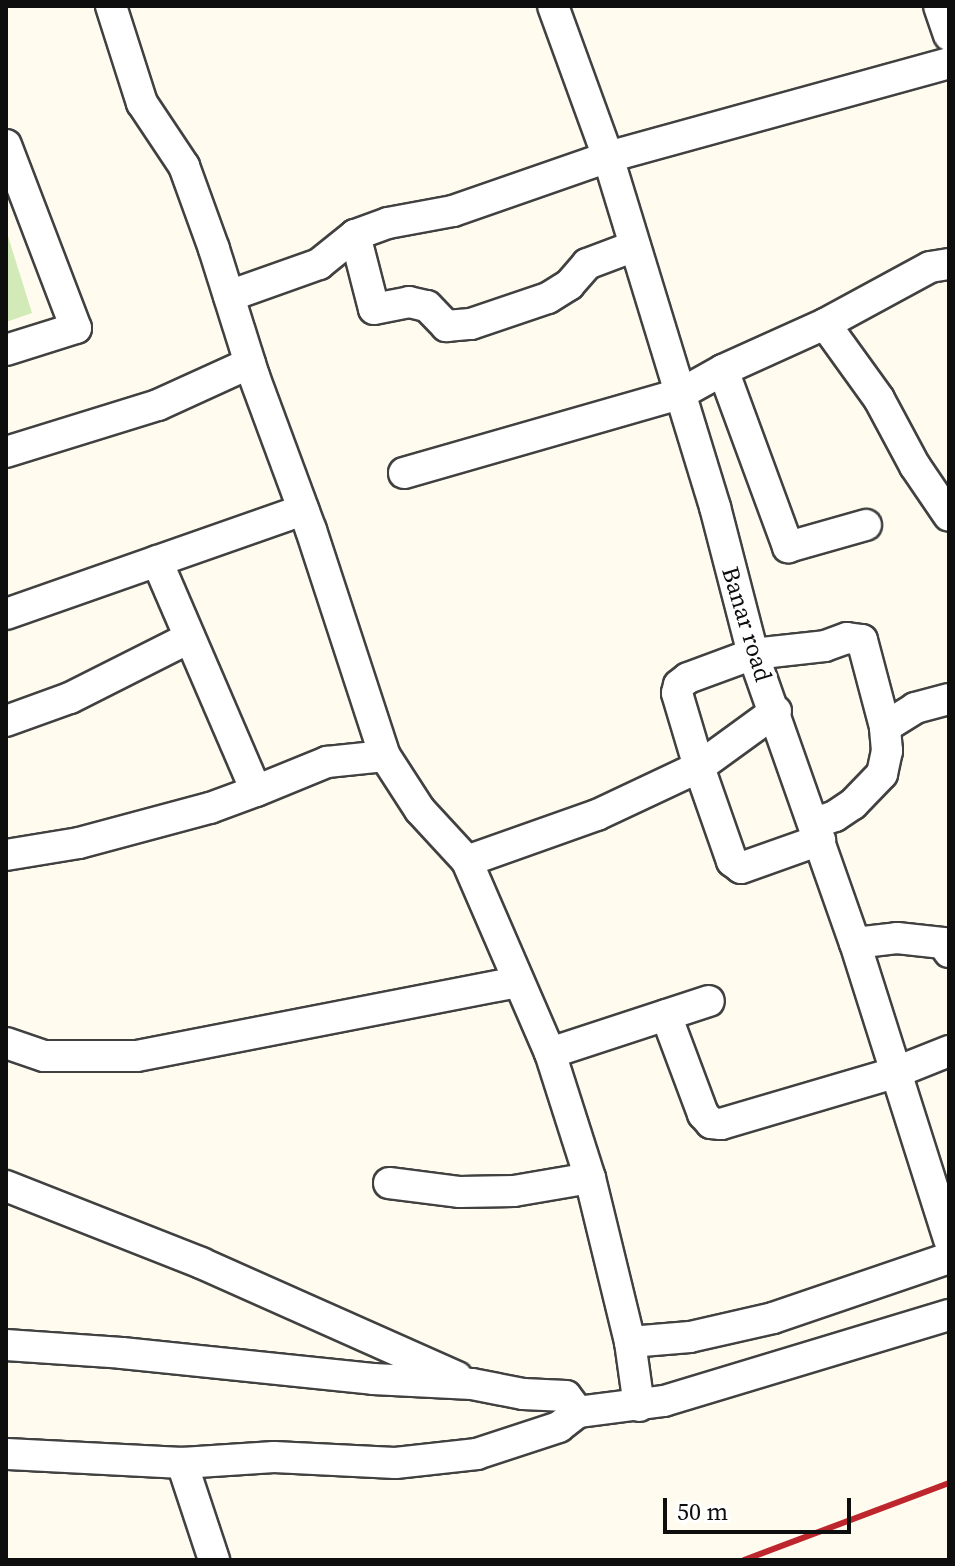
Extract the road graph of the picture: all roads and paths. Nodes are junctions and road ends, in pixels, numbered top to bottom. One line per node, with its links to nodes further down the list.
1 (111, 6): 11 (street)
2 (553, 6): 7 (street, Banar road)
3 (939, 6): 4 (street)
4 (949, 35)
5 (949, 63): 7 (street)
6 (6, 145): 13 (street)
7 (608, 157): 8 (street); 9 (street, Banar road)
8 (355, 235): 9 (street); 11 (street)
9 (635, 246): 16 (street, Banar road)
10 (949, 264): 12 (street)
11 (229, 296): 14 (street)
12 (825, 324): 15 (street); 20 (street)
13 (6, 350)
14 (250, 363): 17 (street); 19 (street)
15 (723, 370): 16 (street); 21 (street)
16 (680, 394): 18 (street); 25 (street, Banar road)
17 (6, 452)
18 (404, 473)
19 (303, 510): 22 (street); 30 (street)
20 (949, 516)
21 (866, 525)
22 (157, 561): 23 (street); 24 (street)
23 (6, 614)
24 (189, 638): 28 (street); 32 (street)
25 (753, 654): 27 (street, Banar road); 29 (street); 31 (street)
26 (949, 699): 29 (street)
27 (776, 711): 31 (street); 33 (street, Banar road)
28 (6, 721)
29 (885, 727): 33 (street)
30 (385, 756): 32 (street); 35 (street)
31 (699, 767): 33 (street); 35 (street)
32 (256, 791): 34 (street)
33 (817, 831): 36 (street, Banar road)
34 (6, 855)
35 (467, 861): 38 (street)
36 (855, 943): 37 (street); 44 (street, Banar road)
37 (949, 952)
38 (518, 982): 41 (street); 43 (street)
39 (709, 1001): 40 (street)
40 (666, 1015): 43 (street); 44 (street)
41 (6, 1043)
42 (949, 1051): 44 (street)
43 (550, 1053): 45 (street)
44 (894, 1073): 48 (street, Banar road)
45 (590, 1178): 46 (street); 51 (street)
46 (389, 1183)
47 (6, 1186): 53 (street)
48 (949, 1239)
49 (949, 1258): 51 (street)
50 (949, 1315): 54 (street)
51 (630, 1342): 54 (street)
52 (6, 1345): 53 (street)
53 (472, 1384): 55 (street)
54 (639, 1406): 55 (street)
55 (578, 1412): 57 (street)
56 (6, 1454): 57 (street)
57 (182, 1463): 58 (street)
58 (214, 1560)

